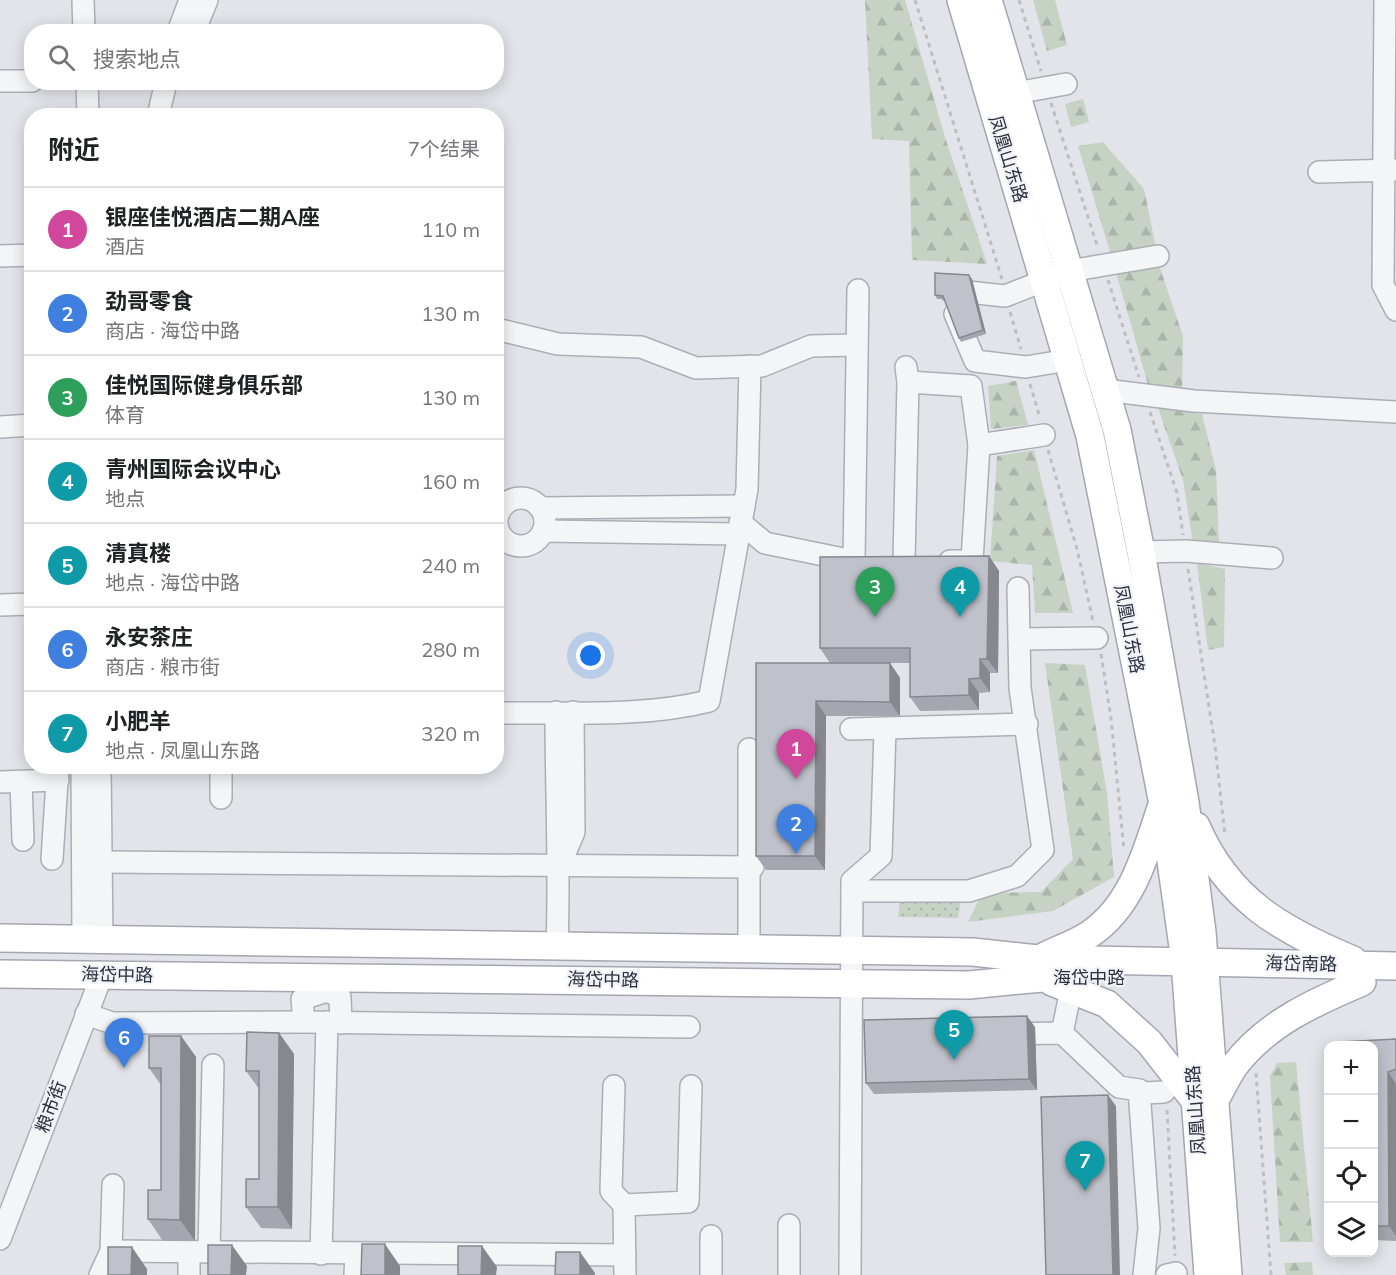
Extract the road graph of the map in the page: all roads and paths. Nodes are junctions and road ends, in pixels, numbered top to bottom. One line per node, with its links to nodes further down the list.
1 (83, 0): 8 (street)
2 (190, 0): 9 (street)
3 (207, 0): 10 (street)
4 (961, 0): 28 (main road, 凤凰山东路)
5 (988, 0): 17 (main road, 凤凰山东路)
6 (1019, 0): 13 (path)
7 (1385, 0): 21 (street)
8 (84, 24)
9 (181, 24)
10 (198, 24)
11 (0, 81): 12 (street)
12 (24, 81)
13 (1056, 86): 17 (street); 26 (path)
14 (87, 90): 18 (street)
15 (164, 90): 19 (street)
16 (178, 90): 20 (street)
17 (1016, 93): 27 (main road, 凤凰山东路)
18 (88, 108)
19 (160, 108)
20 (174, 108)
21 (1391, 170): 22 (street); 30 (street)
22 (1319, 172)
23 (24, 255): 24 (street)
24 (0, 256)
25 (1158, 256): 26 (street)
26 (1103, 264): 27 (street); 36 (path)
27 (1069, 271): 28 (street); 35 (main road, 凤凰山东路)
28 (1044, 281): 33 (main road, 凤凰山东路); 33 (street)
29 (858, 290): 32 (street)
30 (1396, 310)
31 (504, 331): 34 (street)
32 (855, 345): 34 (street); 50 (street)
33 (1068, 360): 70 (main road, 凤凰山东路)
34 (750, 366): 44 (street)
35 (1105, 390): 36 (street); 47 (main road, 凤凰山东路)
36 (1145, 395): 37 (street); 48 (path)
37 (1396, 412)
38 (24, 426): 39 (street)
39 (0, 427)
40 (1044, 435): 41 (street)
41 (979, 445): 50 (street); 50 (street)
42 (504, 506): 43 (street)
43 (540, 508): 44 (street); 45 (street)
44 (741, 521): 45 (street); 50 (street); 56 (street)
45 (543, 531): 46 (street)
46 (504, 539)
47 (1141, 552): 48 (street); 70 (main road, 凤凰山东路)
48 (1186, 552): 49 (street); 71 (path)
49 (1272, 558)
50 (879, 561)
51 (1018, 588): 55 (street)
52 (24, 604): 53 (street)
53 (0, 605)
54 (1097, 638): 55 (street)
55 (1019, 639): 58 (street)
56 (564, 712): 57 (street); 75 (street)
57 (504, 713)
58 (1027, 724): 60 (street); 77 (street)
59 (851, 729): 60 (street)
60 (885, 730): 77 (street)
61 (750, 749): 81 (street)
62 (54, 774): 68 (street)
63 (58, 774): 73 (street)
64 (82, 774): 79 (street)
65 (100, 774): 74 (street)
66 (221, 774): 69 (street)
67 (0, 782): 68 (street)
68 (21, 782): 72 (street)
69 (221, 798)
70 (1174, 803): 84 (main road); 85 (main road, 凤凰山东路); 87 (main road)
71 (1226, 839)
72 (23, 840)
73 (52, 859)
74 (102, 862): 75 (street); 79 (street)
75 (560, 865): 76 (street); 80 (street)
76 (753, 867)
77 (852, 891): 82 (street)
78 (0, 938): 79 (main road, 海岱中路)
79 (92, 939): 80 (main road, 海岱中路)
80 (557, 946): 81 (main road, 海岱中路)
81 (749, 949): 82 (main road, 海岱中路)
82 (851, 950): 84 (main road, 海岱中路); 89 (street)
83 (1396, 966): 87 (main road, 海岱南路)
84 (1040, 969): 85 (main road, 海岱中路); 89 (main road, 海岱中路); 92 (main road)
85 (1196, 970): 87 (main road, 海岱南路); 107 (main road, 凤凰山东路)
86 (0, 974): 88 (main road, 海岱中路)
87 (1364, 974): 90 (main road, 海岱南路); 101 (main road)
88 (102, 975): 91 (main road, 海岱中路); 93 (street, 粮市街)
89 (851, 982): 91 (main road, 海岱中路); 99 (street)
90 (1396, 983)
91 (327, 984): 94 (street); 95 (street)
92 (1071, 990): 97 (street); 107 (main road)
93 (86, 1014): 94 (street); 108 (street, 粮市街)
94 (304, 1022): 95 (street)
95 (334, 1023): 96 (street); 115 (street)
96 (689, 1027)
97 (1062, 1033): 98 (street); 105 (street)
98 (992, 1034)
99 (851, 1036): 100 (street); 125 (street)
100 (874, 1036)
101 (1254, 1046): 107 (main road); 129 (path)
102 (213, 1065): 116 (street)
103 (614, 1086): 110 (street)
104 (691, 1086): 110 (street)
105 (1139, 1090): 106 (street); 126 (street)
106 (1164, 1092): 121 (path)
107 (1205, 1102): 127 (main road, 凤凰山东路); 128 (main road, 凤凰山东路)
108 (10, 1185): 113 (street, 粮市街)
109 (113, 1185): 114 (street)
110 (624, 1205): 120 (street)
111 (789, 1225): 124 (street)
112 (711, 1236): 123 (street)
113 (0, 1239)
114 (111, 1251): 116 (street); 122 (street)
115 (321, 1254): 116 (street); 117 (street)
116 (196, 1262)
117 (356, 1264): 118 (street)
118 (441, 1265): 119 (street)
119 (534, 1265): 120 (street)
120 (625, 1265)
121 (1171, 1274)
122 (100, 1275)
123 (711, 1275)
124 (789, 1275)
125 (850, 1275)
126 (1144, 1275)
127 (1208, 1275)
128 (1228, 1275)
129 (1271, 1275)

